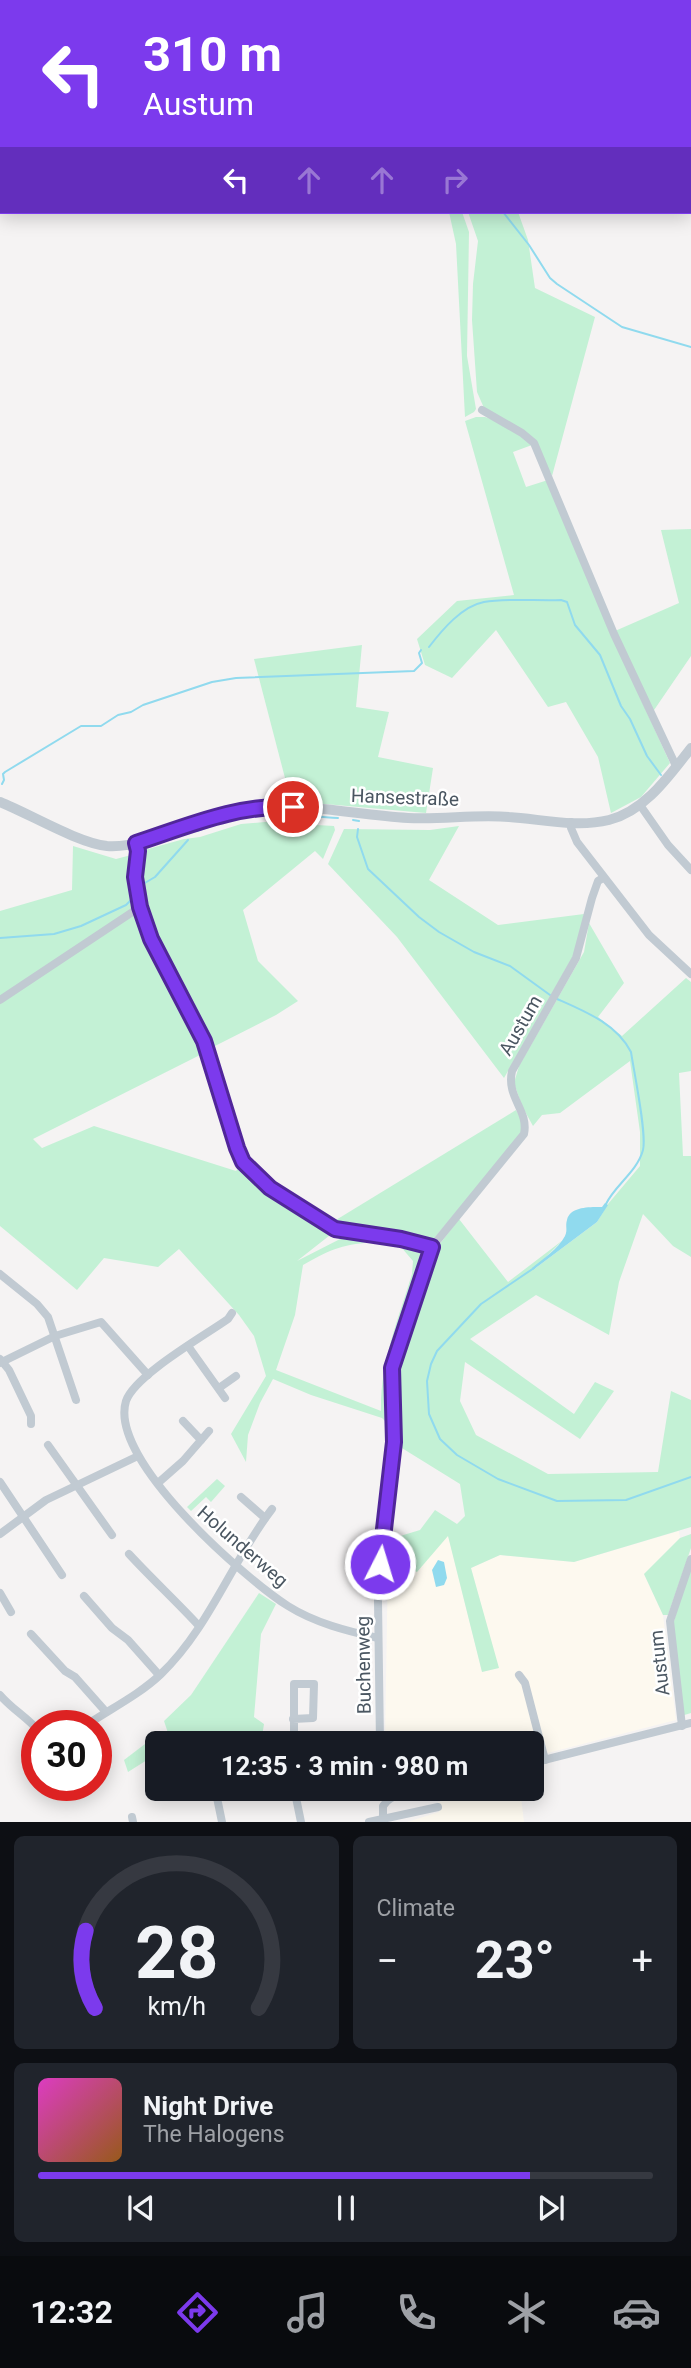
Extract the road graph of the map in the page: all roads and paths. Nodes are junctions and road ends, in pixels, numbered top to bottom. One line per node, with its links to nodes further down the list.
1 (482, 410): 3 (street)
2 (691, 748): 3 (street)
3 (676, 766): 5 (street)
4 (0, 802): 7 (street, Hansestraße)
5 (639, 805): 6 (street, Hansestraße); 8 (street)
6 (571, 822): 7 (street, Hansestraße); 9 (street)
7 (136, 843): 10 (street)
8 (691, 870)
9 (603, 877): 11 (street); 13 (street, Austum)
10 (140, 907): 12 (street); 13 (street)
11 (691, 974)
12 (0, 1000)
13 (432, 1247): 39 (street, Austum)
14 (0, 1274): 16 (street)
15 (232, 1313): 17 (street, Holunderweg)
16 (55, 1336): 18 (street); 19 (street); 23 (street)
17 (188, 1346): 19 (street, Holunderweg); 21 (street)
18 (1, 1361): 25 (street)
19 (148, 1375): 29 (street, Holunderweg)
20 (236, 1376): 21 (street)
21 (219, 1388): 22 (street)
22 (225, 1398)
23 (76, 1400)
24 (183, 1421): 27 (street)
25 (31, 1424)
26 (209, 1431): 27 (street)
27 (201, 1440): 31 (street)
28 (48, 1445): 32 (street)
29 (138, 1456): 31 (street, Holunderweg); 32 (street)
30 (0, 1482): 35 (street)
31 (158, 1483): 42 (street, Holunderweg)
32 (77, 1485): 35 (street); 38 (street)
33 (241, 1497): 36 (street)
34 (272, 1509): 36 (street)
35 (23, 1517): 37 (street); 43 (street)
36 (265, 1518): 42 (street)
37 (0, 1534)
38 (113, 1535)
39 (382, 1545): 49 (street, Buchenweg)
40 (129, 1554): 47 (street)
41 (691, 1559): 57 (street, Austum)
42 (235, 1566): 47 (street); 49 (street, Holunderweg)
43 (62, 1575)
44 (0, 1594): 46 (street)
45 (84, 1597): 50 (street)
46 (11, 1612)
47 (199, 1626): 50 (street)
48 (31, 1634): 53 (street)
49 (378, 1638): 59 (street, Buchenweg)
50 (159, 1675): 54 (street)
51 (519, 1675): 60 (street)
52 (0, 1695): 55 (street)
53 (104, 1710)
54 (109, 1710)
55 (21, 1712)
56 (293, 1719): 56 (street); 58 (street)
57 (686, 1724): 60 (street)
58 (294, 1731)
59 (380, 1731)
60 (545, 1760)
61 (218, 1801): 66 (street)
62 (297, 1801): 67 (street)
63 (386, 1801): 65 (street)
64 (438, 1807): 65 (street)
65 (383, 1820): 68 (street)
66 (222, 1822)
67 (301, 1822)
68 (369, 1822)

